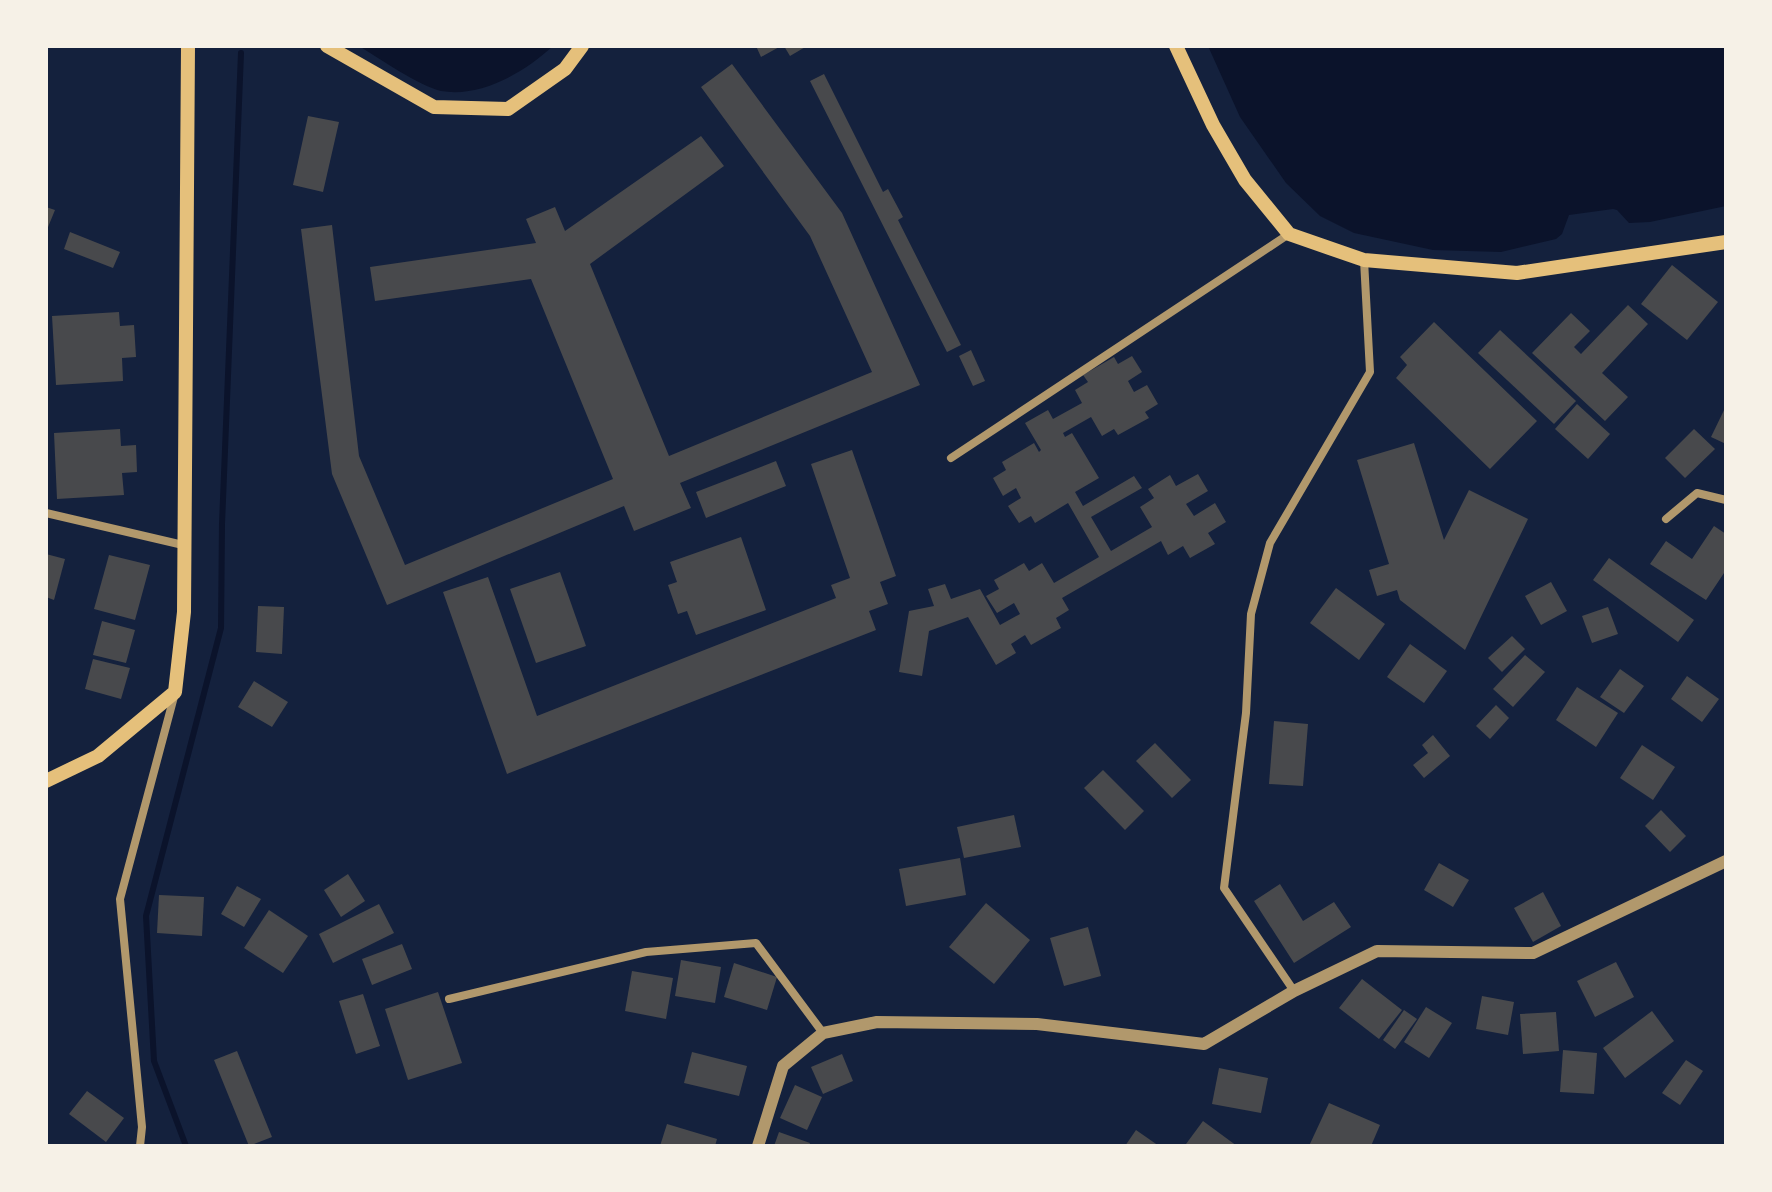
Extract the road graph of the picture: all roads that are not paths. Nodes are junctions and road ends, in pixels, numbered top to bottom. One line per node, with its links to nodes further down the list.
1 (188, 46): 12 (main road)
2 (327, 46): 3 (main road)
3 (582, 46)
4 (1176, 46): 5 (main road)
5 (1289, 234): 7 (main road); 8 (street)
6 (1726, 242): 7 (main road)
7 (1364, 260): 16 (street)
8 (951, 458)
9 (1726, 500): 11 (street)
10 (46, 513): 12 (street)
11 (1666, 519)
12 (183, 545): 13 (main road)
13 (175, 692): 14 (main road); 19 (street)
14 (46, 781)
15 (1726, 861): 16 (street)
16 (1294, 991): 18 (street)
17 (449, 999): 18 (street)
18 (823, 1033): 20 (street)
19 (140, 1146)
20 (758, 1146)

